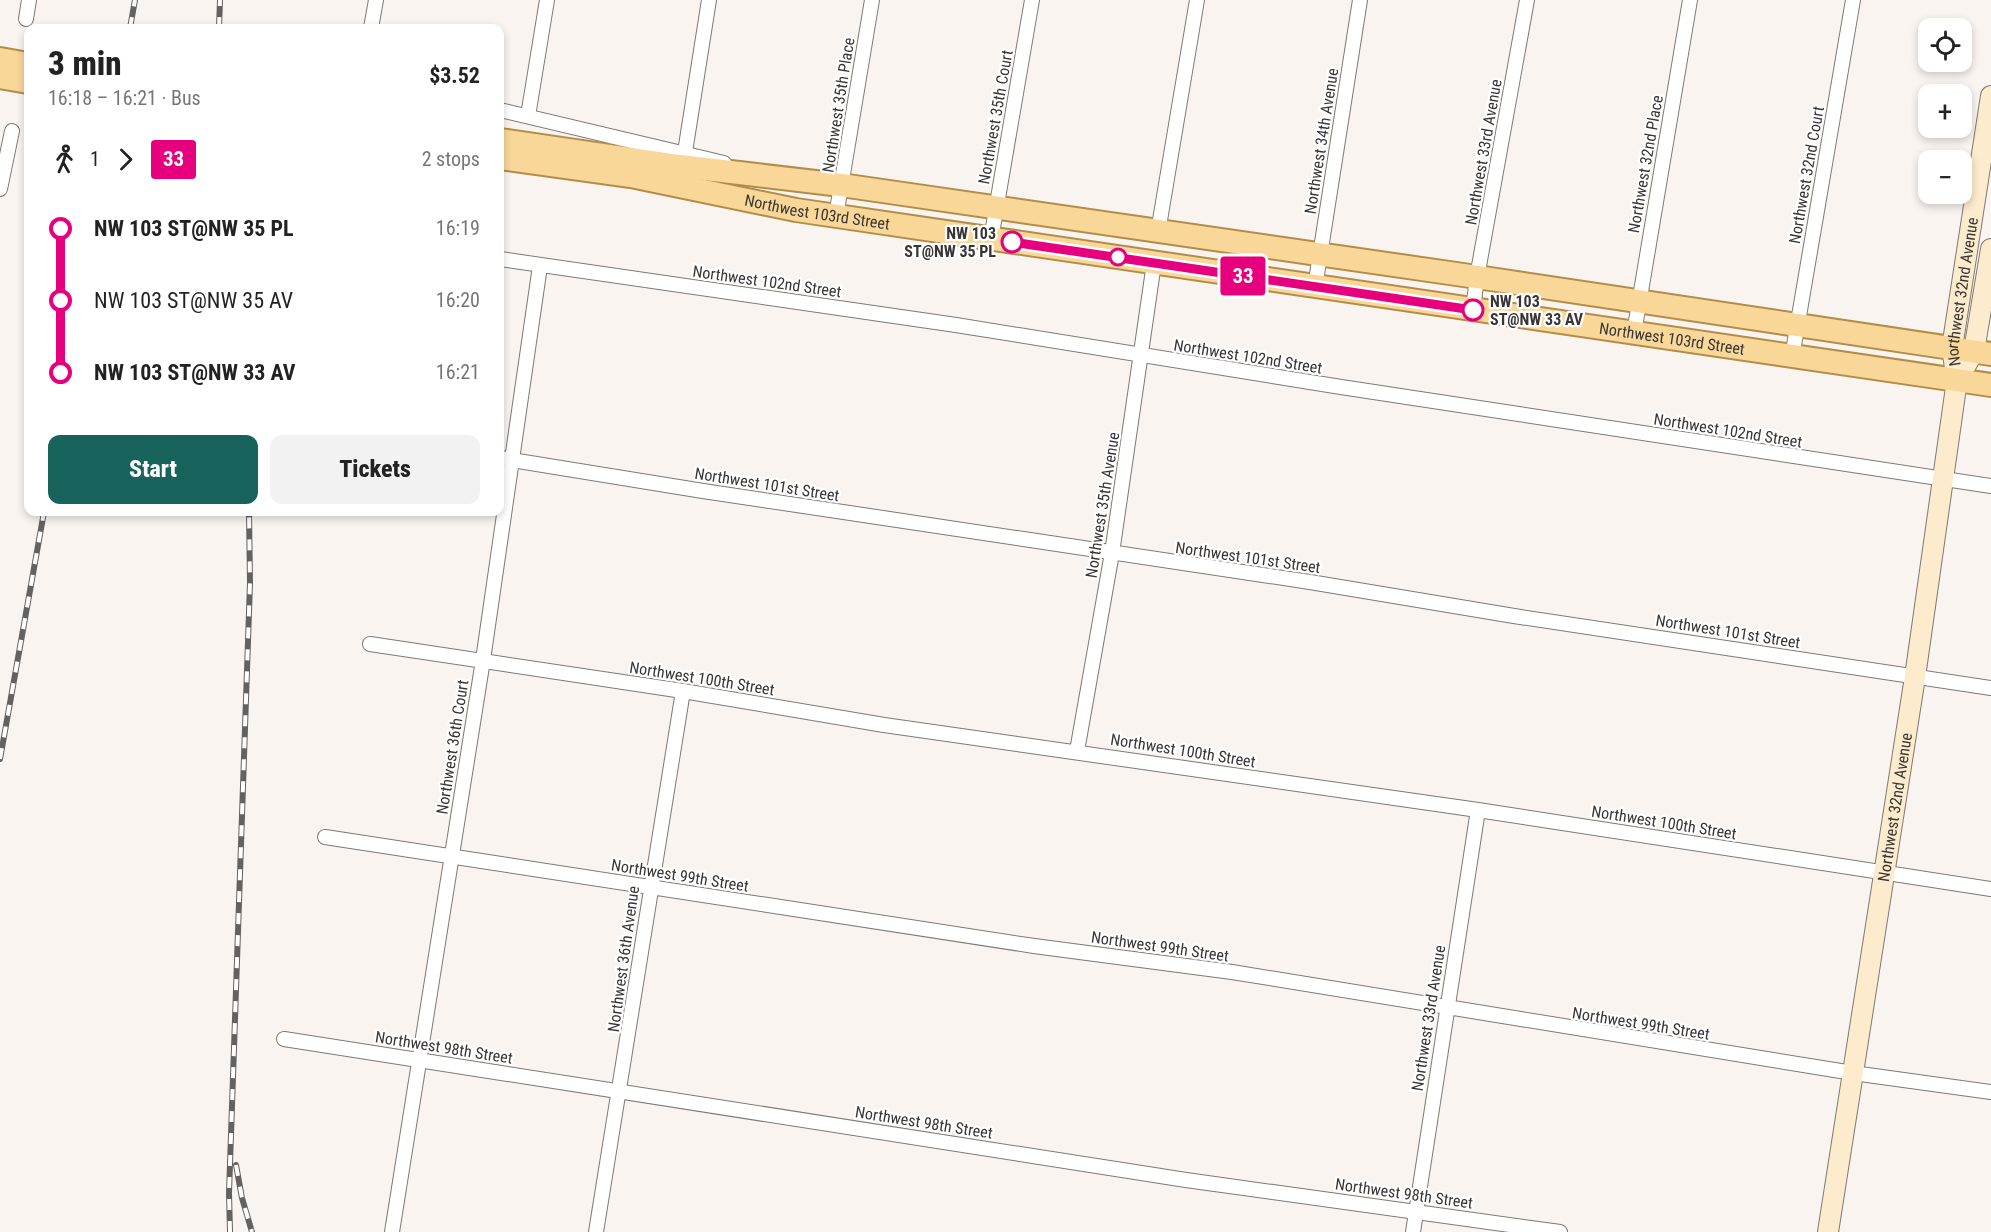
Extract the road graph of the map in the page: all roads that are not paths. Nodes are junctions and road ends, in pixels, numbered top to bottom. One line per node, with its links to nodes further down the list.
1 (29, 0): 12 (street)
2 (376, 0): 13 (street)
3 (547, 0): 20 (street)
4 (709, 0): 23 (street)
5 (872, 0): 26 (street, Northwest 35th Place)
6 (1032, 0): 28 (street, Northwest 35th Court)
7 (1197, 0): 30 (street)
8 (1360, 0): 35 (street, Northwest 34th Avenue)
9 (1527, 0): 39 (street, Northwest 33rd Avenue)
10 (1690, 0): 41 (street, Northwest 32nd Place)
11 (1853, 0): 43 (street, Northwest 32nd Court)
12 (26, 19)
13 (372, 24)
14 (0, 59): 15 (main road)
15 (24, 63)
16 (0, 77): 17 (main road)
17 (24, 81)
18 (1991, 96): 45 (main road, Northwest 32nd Avenue)
19 (504, 111): 20 (street, Northwest 103rd Street)
20 (528, 116): 23 (street, Northwest 103rd Street)
21 (12, 131): 27 (street)
22 (504, 141): 25 (main road, Northwest 103rd Street)
23 (685, 152): 25 (street, Northwest 103rd Street)
24 (504, 159): 29 (main road, Northwest 103rd Street)
25 (766, 176): 26 (main road, Northwest 103rd Street)
26 (841, 185): 28 (main road, Northwest 103rd Street); 29 (street, Northwest 35th Place)
27 (0, 189)
28 (996, 208): 30 (main road, Northwest 103rd Street); 31 (street, Northwest 35th Court)
29 (836, 216): 31 (main road, Northwest 103rd Street)
30 (1158, 232): 32 (main road, Northwest 103rd Street); 34 (main road)
31 (991, 239): 34 (main road, Northwest 103rd Street)
32 (1241, 243): 35 (main road, Northwest 103rd Street); 37 (main road)
33 (1991, 249): 45 (main road, Northwest 32nd Avenue)
34 (1071, 251): 37 (main road, Northwest 103rd Street)
35 (1319, 255): 39 (main road, Northwest 103rd Street); 40 (street, Northwest 34th Avenue)
36 (504, 260): 38 (street, Northwest 102nd Street)
37 (1154, 263): 40 (main road, Northwest 103rd Street); 46 (street, Northwest 35th Avenue)
38 (540, 266): 46 (street, Northwest 102nd Street); 50 (street, Northwest 36th Court)
39 (1477, 277): 41 (main road, Northwest 103rd Street); 42 (street, Northwest 33rd Avenue)
40 (1315, 287): 42 (main road, Northwest 103rd Street)
41 (1639, 302): 43 (main road, Northwest 103rd Street); 44 (street, Northwest 32nd Place)
42 (1473, 310): 44 (main road, Northwest 103rd Street)
43 (1797, 325): 45 (main road, Northwest 103rd Street); 47 (street, Northwest 32nd Court)
44 (1634, 333): 47 (main road, Northwest 103rd Street)
45 (1972, 351): 48 (main road, Northwest 32nd Avenue)
46 (1140, 355): 52 (street, Northwest 102nd Street); 55 (street, Northwest 35th Avenue)
47 (1792, 357): 48 (main road, Northwest 103rd Street)
48 (1957, 380): 49 (main road, Northwest 103rd Street); 52 (main road, Northwest 32nd Avenue)
49 (1991, 386)
50 (506, 459): 51 (street, Northwest 36th Court); 55 (street, Northwest 101st Street)
51 (504, 476)
52 (1942, 479): 53 (street, Northwest 102nd Street); 58 (main road, Northwest 32nd Avenue)
53 (1991, 486)
54 (499, 516): 57 (street, Northwest 36th Court)
55 (1112, 553): 58 (street, Northwest 101st Street); 61 (street, Northwest 35th Avenue)
56 (370, 644): 57 (street, Northwest 100th Street)
57 (483, 660): 60 (street, Northwest 100th Street); 64 (street, Northwest 36th Court)
58 (1915, 677): 59 (street, Northwest 101st Street); 65 (main road, Northwest 32nd Avenue)
59 (1991, 688)
60 (683, 691): 61 (street, Northwest 100th Street); 66 (street, Northwest 36th Avenue)
61 (1077, 751): 62 (street, Northwest 100th Street)
62 (1478, 810): 65 (street, Northwest 100th Street); 68 (street, Northwest 33rd Avenue)
63 (325, 837): 64 (street, Northwest 99th Street)
64 (451, 856): 66 (street, Northwest 99th Street); 70 (street, Northwest 36th Court)
65 (1884, 873): 67 (street, Northwest 100th Street); 71 (main road, Northwest 32nd Avenue)
66 (650, 886): 68 (street, Northwest 99th Street); 72 (street, Northwest 36th Avenue)
67 (1991, 889)
68 (1446, 1008): 71 (street, Northwest 99th Street); 74 (street, Northwest 33rd Avenue)
69 (284, 1039): 70 (street, Northwest 98th Street)
70 (421, 1060): 72 (street, Northwest 98th Street); 75 (street, Northwest 36th Court)
71 (1852, 1073): 73 (street, Northwest 99th Street); 79 (main road, Northwest 32nd Avenue)
72 (620, 1091): 74 (street, Northwest 98th Street); 76 (street, Northwest 36th Avenue)
73 (1991, 1092)
74 (1416, 1211): 77 (street, Northwest 33rd Avenue); 78 (street, Northwest 98th Street)
75 (392, 1232)
76 (596, 1232)
77 (1413, 1232)
78 (1560, 1232)
79 (1828, 1232)

